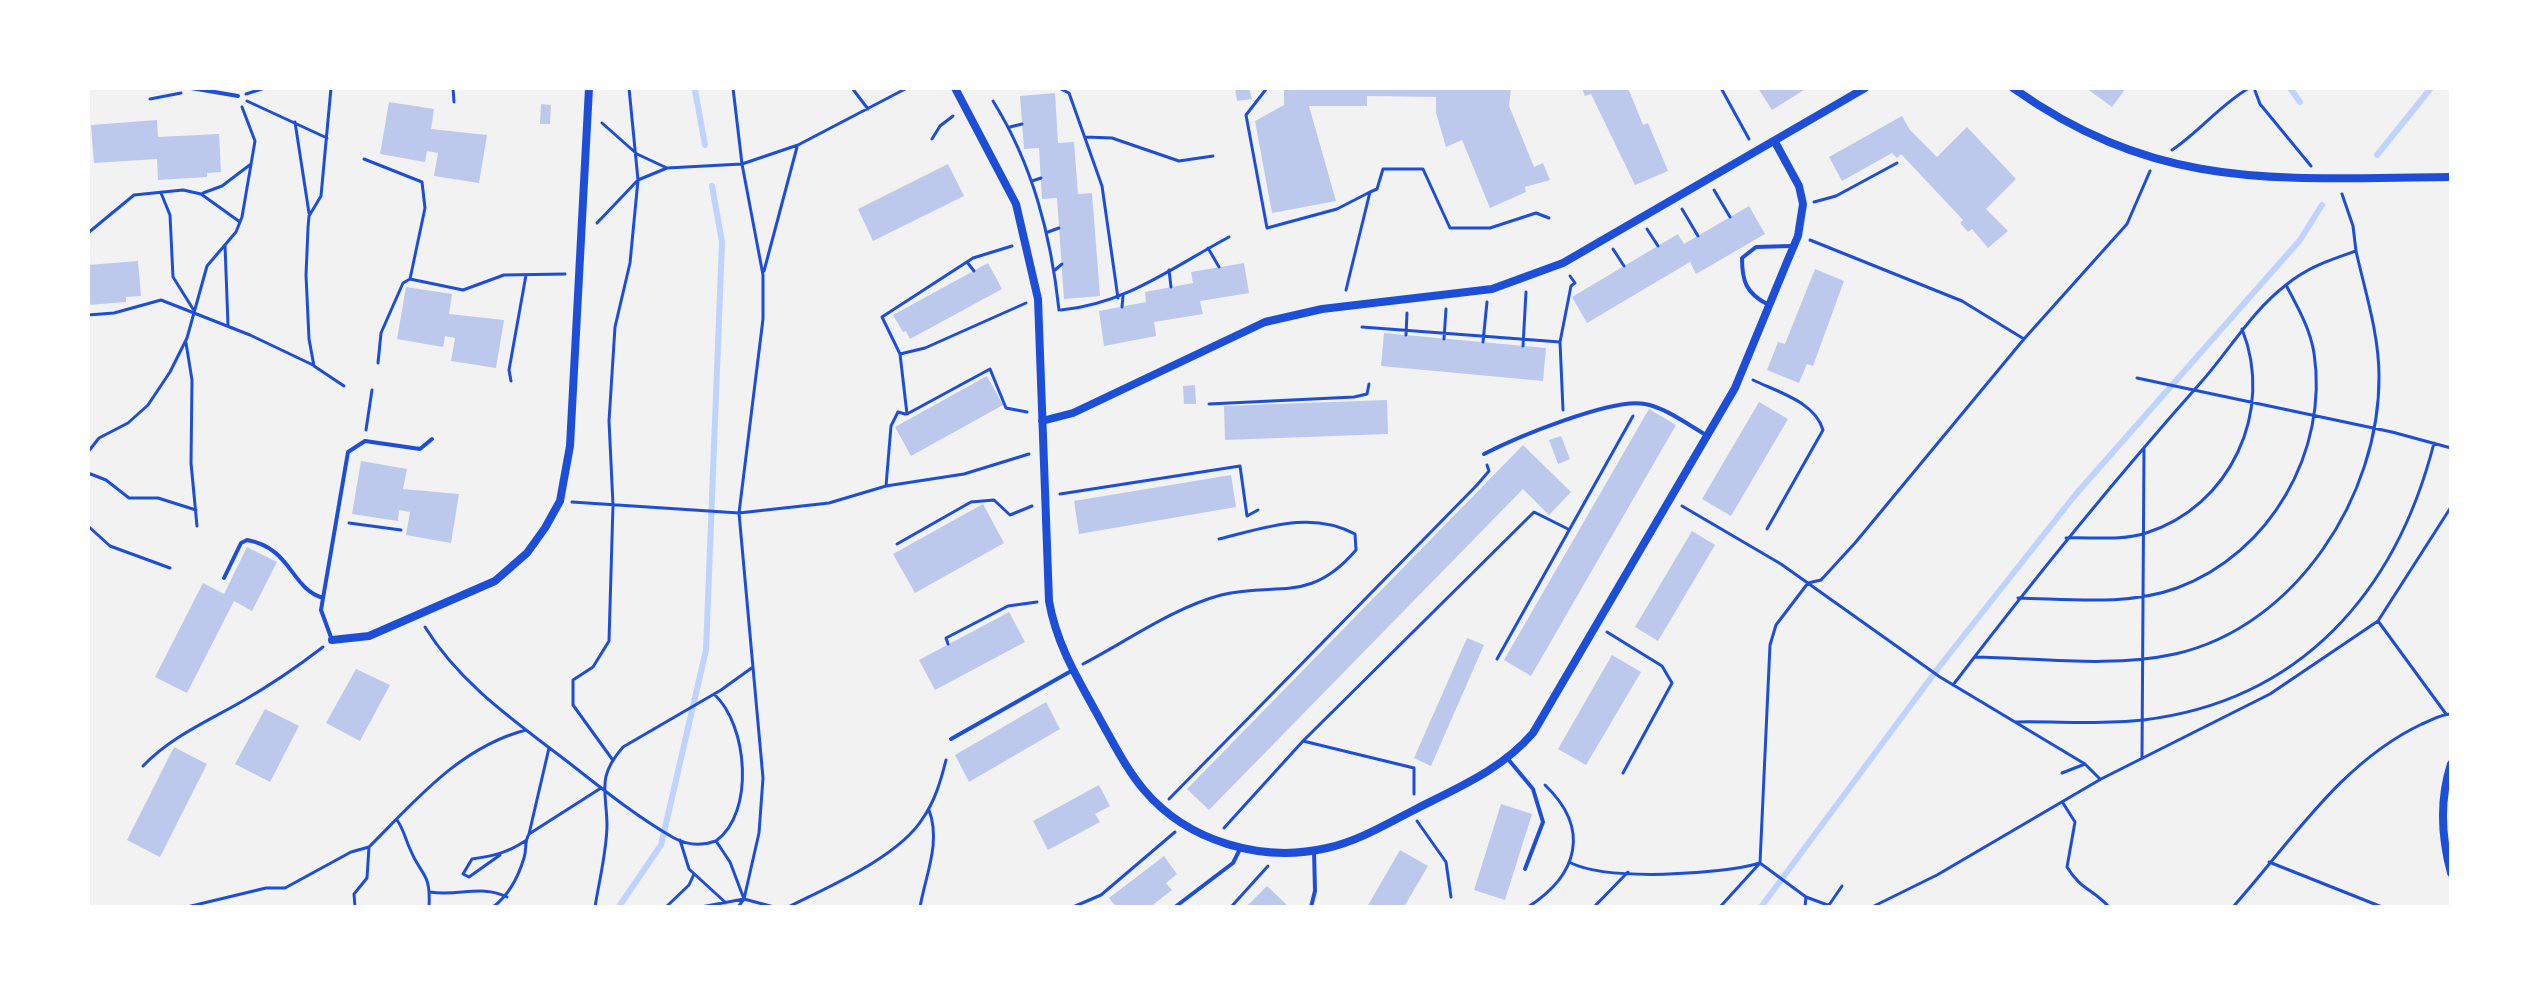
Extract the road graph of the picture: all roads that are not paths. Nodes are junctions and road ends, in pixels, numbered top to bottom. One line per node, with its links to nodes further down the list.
1 (189, 88): 6 (lane)
2 (589, 88): 17 (street)
3 (955, 88): 11 (street)
4 (1865, 88): 7 (street)
5 (2013, 88): 8 (street)
6 (238, 96)
7 (1775, 142): 9 (street); 11 (street)
8 (2451, 177)
9 (1793, 247): 10 (street); 10 (lane)
10 (1769, 305): 12 (street)
11 (1042, 421): 18 (street)
12 (1706, 435): 14 (lane); 20 (street)
13 (432, 439): 16 (lane)
14 (1484, 454)
15 (224, 578): 16 (lane)
16 (323, 598): 17 (lane)
17 (332, 640)
18 (1073, 670): 19 (lane); 22 (street)
19 (951, 739)
20 (1508, 759): 23 (street); 24 (lane)
21 (2451, 764): 25 (street)
22 (1240, 849): 23 (street); 26 (lane)
23 (1314, 850): 27 (lane)
24 (1525, 869)
25 (2451, 873)
26 (1175, 907)
27 (1311, 907)

